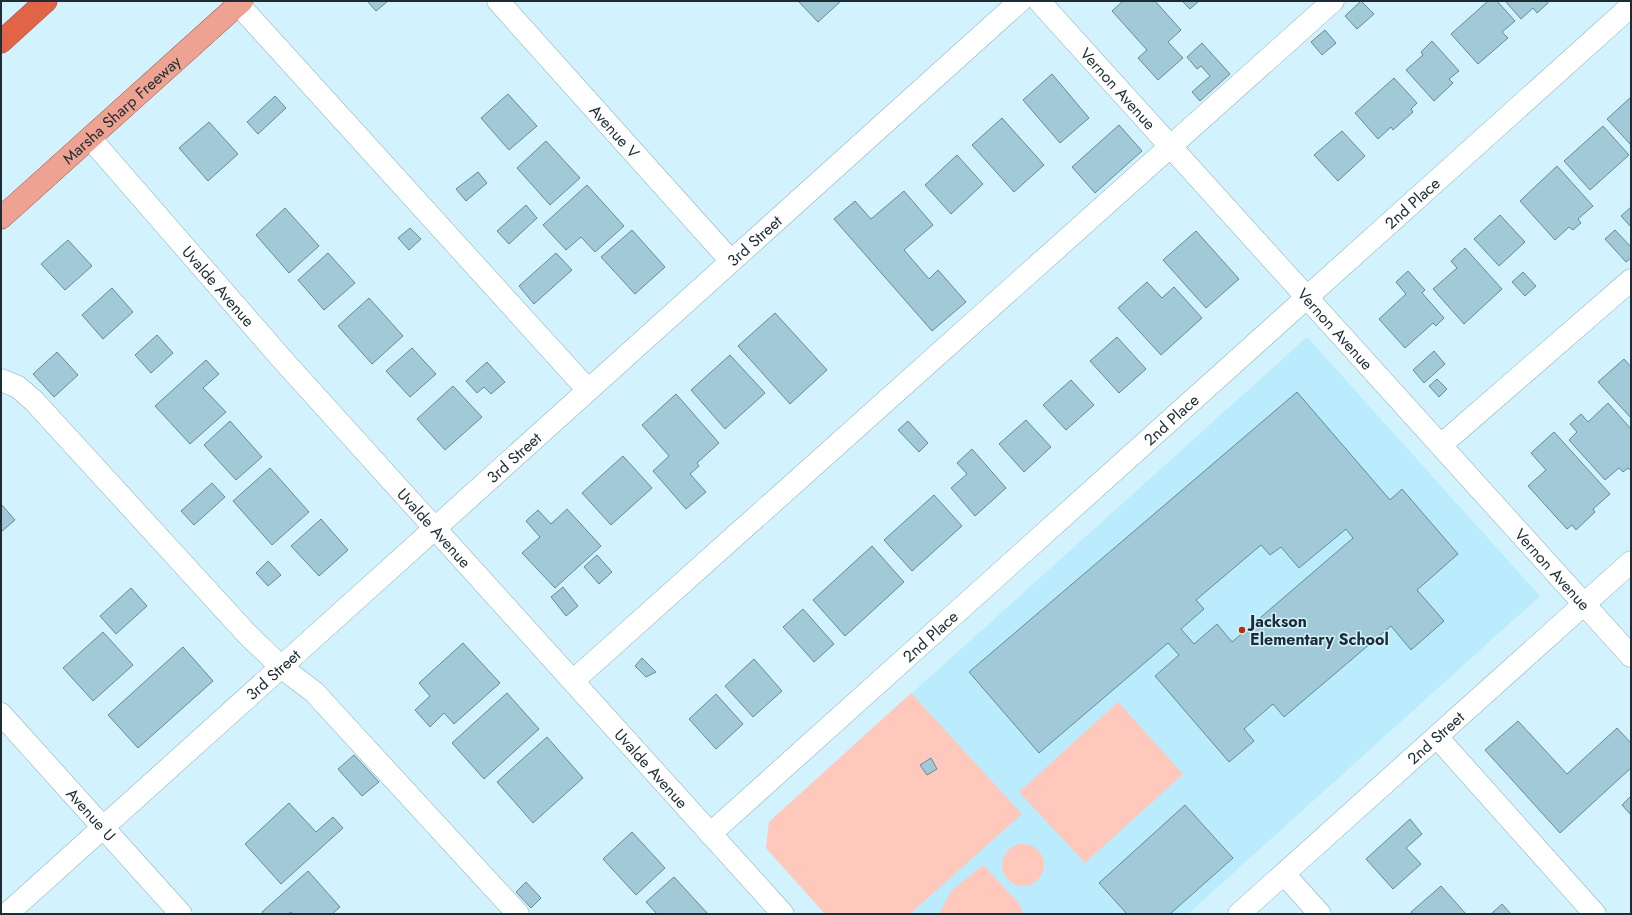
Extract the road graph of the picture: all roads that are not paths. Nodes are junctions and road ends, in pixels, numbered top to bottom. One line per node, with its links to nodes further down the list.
1 (46, 1): 8 (highway)
2 (498, 1): 12 (street, Avenue V)
3 (1020, 1): 12 (street, 3rd Street)
4 (1039, 1): 10 (street, Vernon Avenue)
5 (1333, 1): 10 (street)
6 (240, 2): 9 (main road, Marsha Sharp Freeway); 16 (street)
7 (1631, 6): 14 (street, 2nd Place)
8 (1, 42)
9 (90, 138): 11 (main road, Marsha Sharp Freeway); 18 (street, Uvalde Avenue)
10 (1171, 147): 14 (street, Vernon Avenue); 23 (street)
11 (1, 218)
12 (731, 261): 16 (street, 3rd Street)
13 (1631, 280): 17 (street)
14 (1307, 297): 17 (street, Vernon Avenue); 27 (street, 2nd Place)
15 (1, 380): 22 (street)
16 (588, 390): 18 (street, 3rd Street)
17 (1441, 445): 20 (street, Vernon Avenue)
18 (435, 528): 22 (street, 3rd Street); 23 (street, Uvalde Avenue)
19 (1631, 562): 20 (street, 2nd Street)
20 (1584, 604): 21 (street, Vernon Avenue); 25 (street, 2nd Street)
21 (1631, 656)
22 (282, 667): 26 (street, 3rd Street); 31 (street)
23 (573, 681): 27 (street, Uvalde Avenue)
24 (1, 714): 26 (street, Avenue U)
25 (1437, 737): 28 (street, 2nd Street); 35 (street)
26 (103, 828): 29 (street, 3rd Street); 30 (street, Avenue U)
27 (710, 834): 32 (street, Uvalde Avenue)
28 (1284, 874): 33 (street, 2nd Street); 34 (street)
29 (7, 914)
30 (181, 914)
31 (518, 914)
32 (783, 914)
33 (1239, 914)
34 (1320, 914)
35 (1595, 914)

